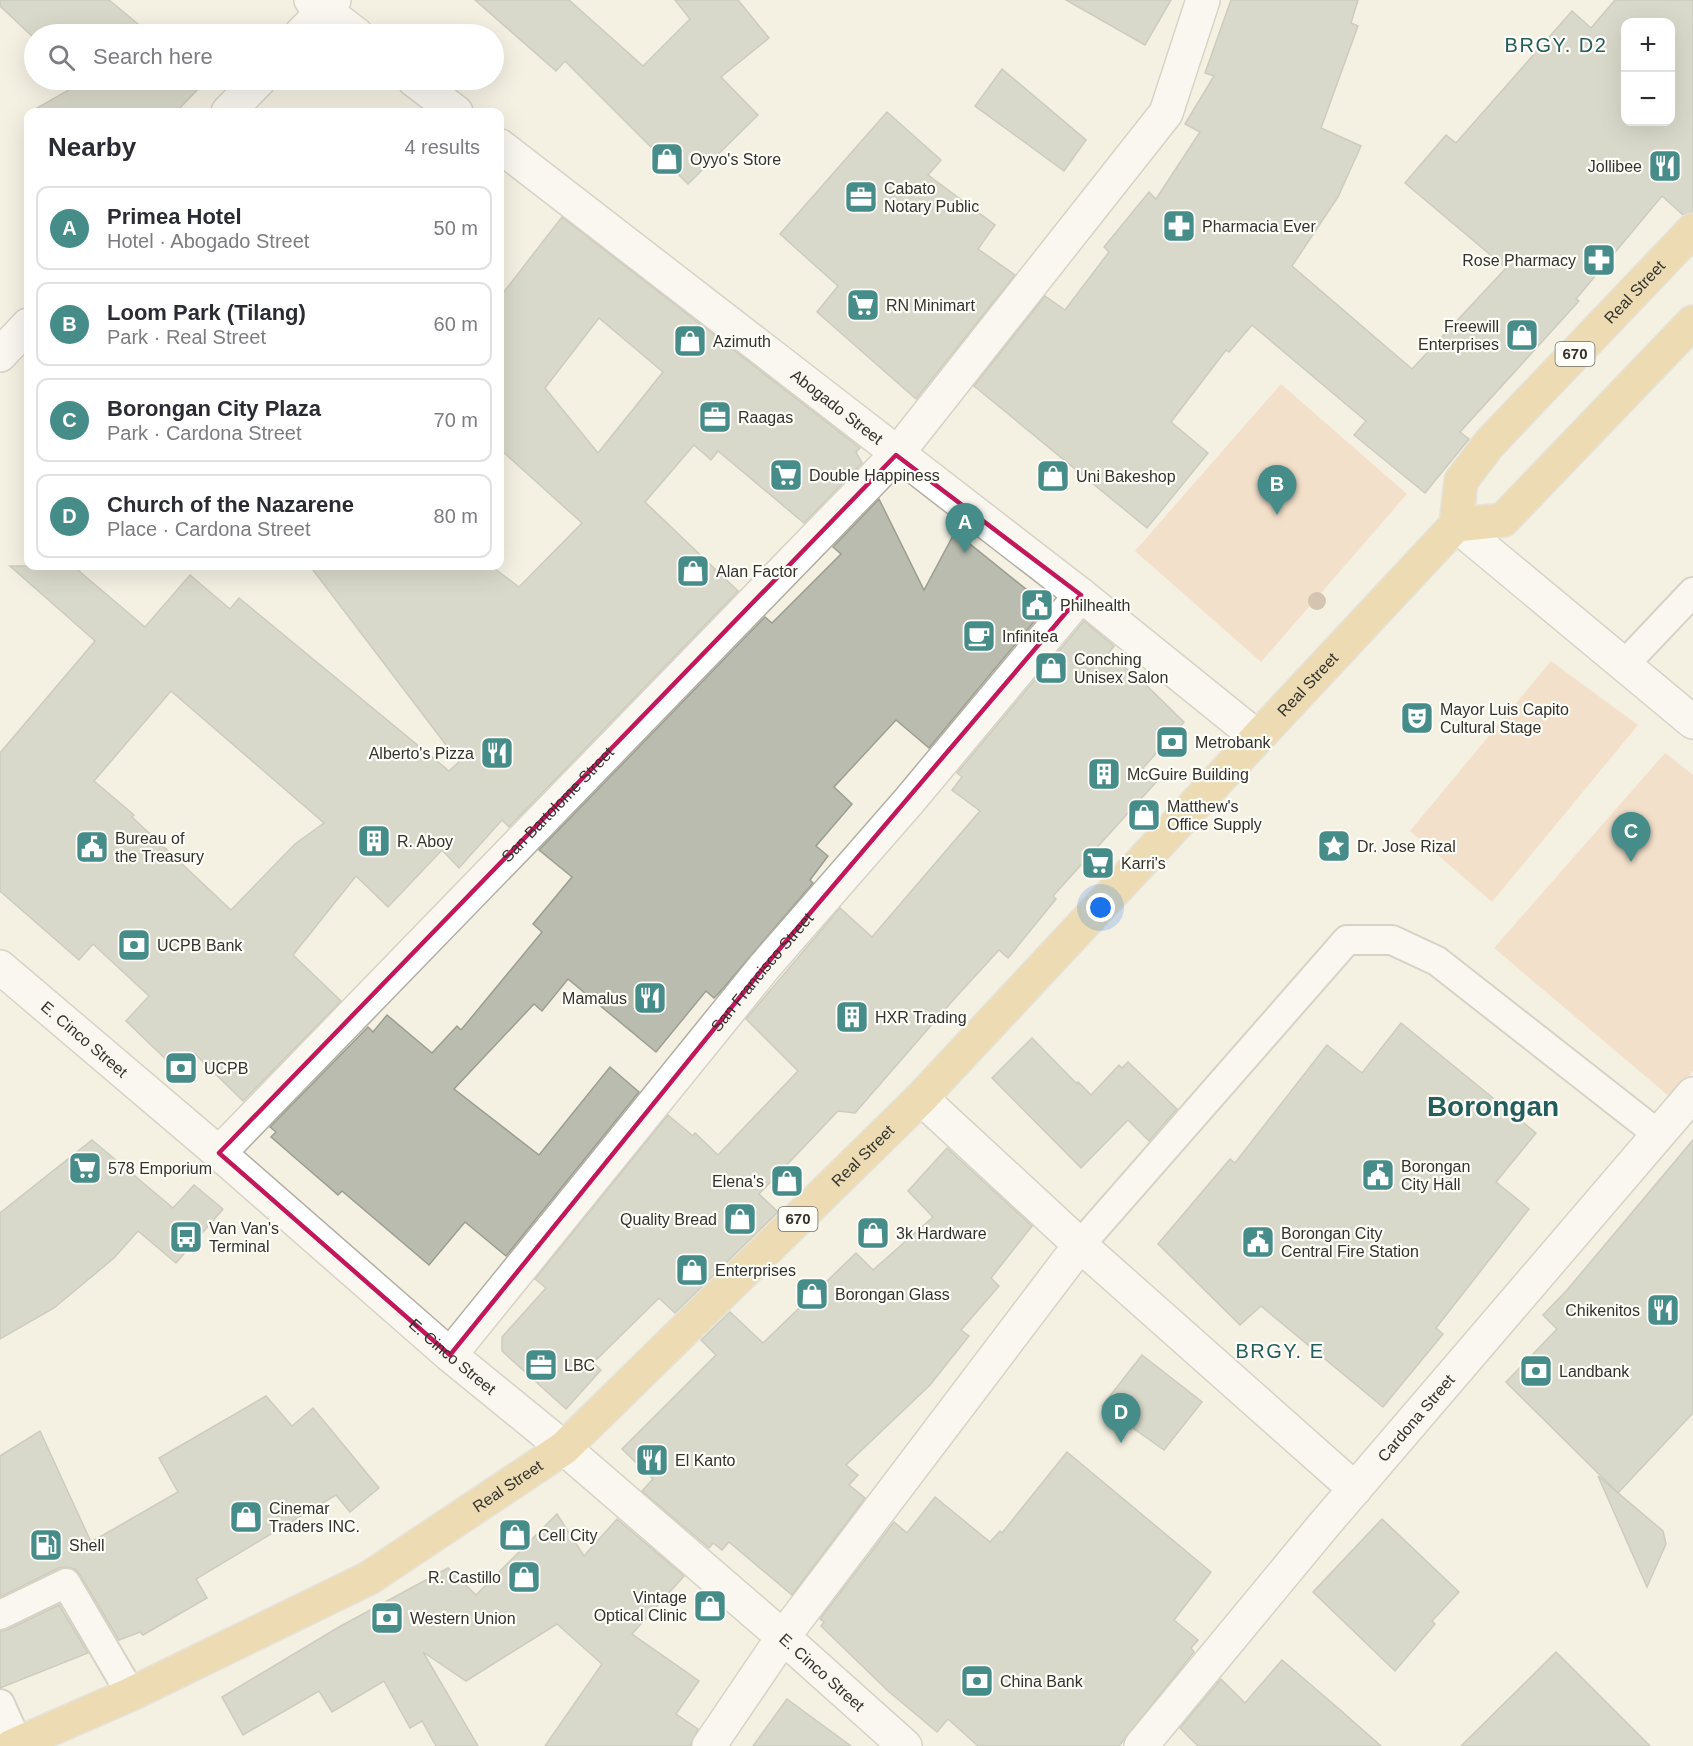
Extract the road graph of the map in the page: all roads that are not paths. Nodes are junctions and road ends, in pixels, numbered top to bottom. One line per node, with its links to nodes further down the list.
1 (1203, 0): 14 (street, San Bartolome Street)
2 (323, 3): 3 (street); 4 (street)
3 (309, 24)
4 (345, 24)
5 (249, 90): 7 (street)
6 (427, 90): 8 (street)
7 (232, 108)
8 (451, 108)
9 (504, 149): 14 (street, Abogado Street)
10 (1688, 243): 15 (main road, Real Street / 670)
11 (1693, 322): 15 (main road)
12 (24, 329): 13 (street)
13 (0, 355)
14 (896, 455): 17 (street, Abogado Street); 25 (street, San Bartolome Street)
15 (1456, 525): 18 (street); 20 (main road, Real Street / 670)
16 (1693, 591): 18 (lane)
17 (1081, 595): 20 (street, Abogado Street); 27 (street, San Francisco Street)
18 (1624, 665): 19 (street)
19 (1693, 722)
20 (1257, 737): 23 (main road, Real Street / 670)
21 (0, 967): 25 (street, E. Cinco Street)
22 (1693, 1094): 24 (street, Cardona Street)
23 (921, 1098): 26 (street); 28 (main road, Real Street / 670)
24 (1659, 1135): 26 (lane); 29 (street, Cardona Street)
25 (219, 1153): 27 (street, E. Cinco Street)
26 (1080, 1245): 29 (street); 31 (street)
27 (450, 1355): 28 (street, E. Cinco Street)
28 (564, 1448): 31 (street, E. Cinco Street); 32 (main road, Real Street / 670)
29 (1355, 1489): 37 (street, Cardona Street)
30 (0, 1614): 32 (lane)
31 (783, 1637): 35 (street); 36 (street, E. Cinco Street)
32 (131, 1694): 34 (main road, Real Street / 670)
33 (0, 1704): 34 (lane)
34 (15, 1745)
35 (709, 1746)
36 (905, 1746)
37 (1141, 1746)

